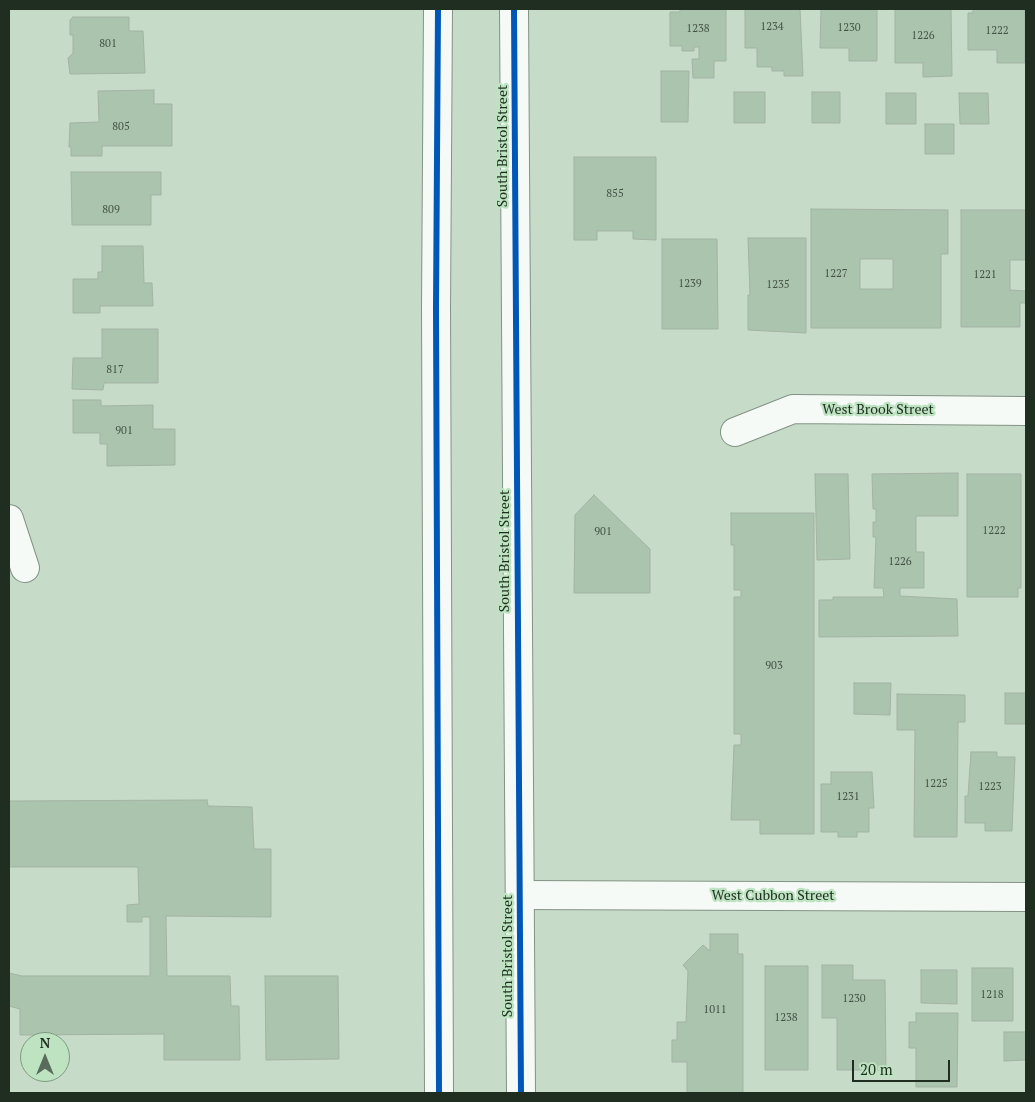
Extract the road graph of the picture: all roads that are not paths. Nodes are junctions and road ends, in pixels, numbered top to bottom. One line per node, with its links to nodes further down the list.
1 (438, 9): 9 (main road)
2 (514, 9): 7 (main road, South Bristol Street)
3 (1026, 411): 4 (main road, West Brook Street)
4 (735, 432)
5 (9, 519): 6 (main road)
6 (25, 568)
7 (520, 894): 8 (main road, West Cubbon Street); 10 (main road, South Bristol Street)
8 (1026, 897)
9 (438, 1093)
10 (521, 1093)

